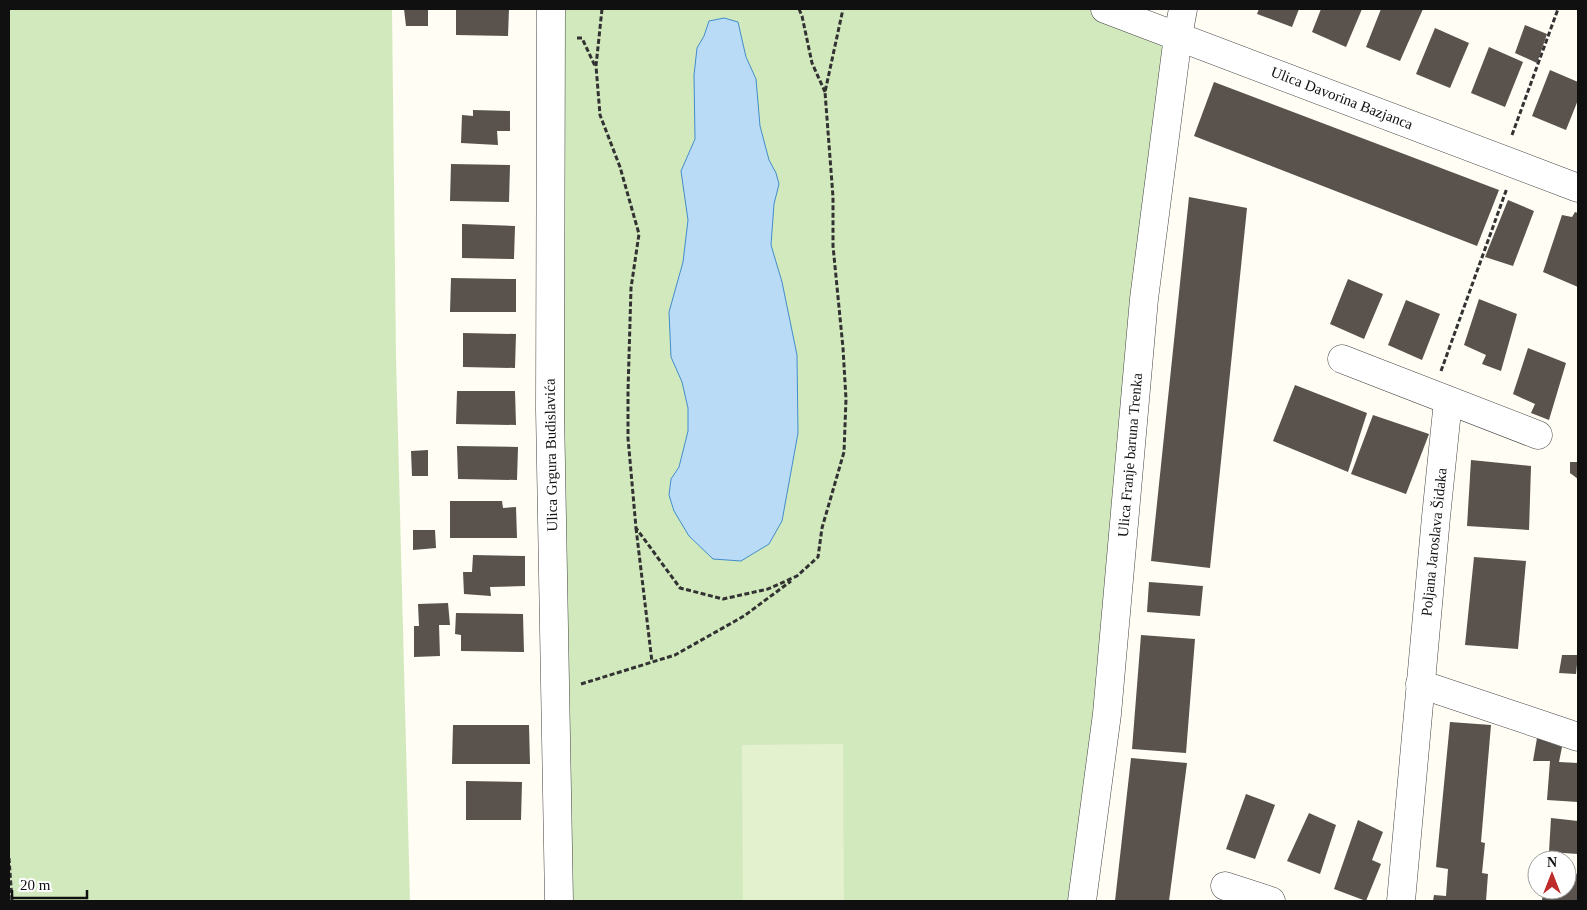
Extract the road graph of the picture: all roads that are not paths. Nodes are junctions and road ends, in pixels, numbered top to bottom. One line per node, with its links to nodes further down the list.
1 (551, 9): 12 (street, Ulica Grgura Budislavića)
2 (1105, 9): 4 (street, Ulica Davorina Bazjanca)
3 (1183, 9): 4 (street, Ulica Franje baruna Trenka)
4 (1178, 36): 5 (street, Ulica Davorina Bazjanca); 13 (street, Ulica Franje baruna Trenka)
5 (1578, 188)
6 (1342, 359): 7 (street)
7 (1440, 398): 8 (street); 9 (street, Poljana Jaroslava Šidaka)
8 (1538, 436)
9 (1420, 684): 10 (street); 15 (street, Poljana Jaroslava Šidaka)
10 (1578, 737)
11 (1225, 886): 14 (street)
12 (559, 901)
13 (1082, 901)
14 (1271, 901)
15 (1400, 901)

